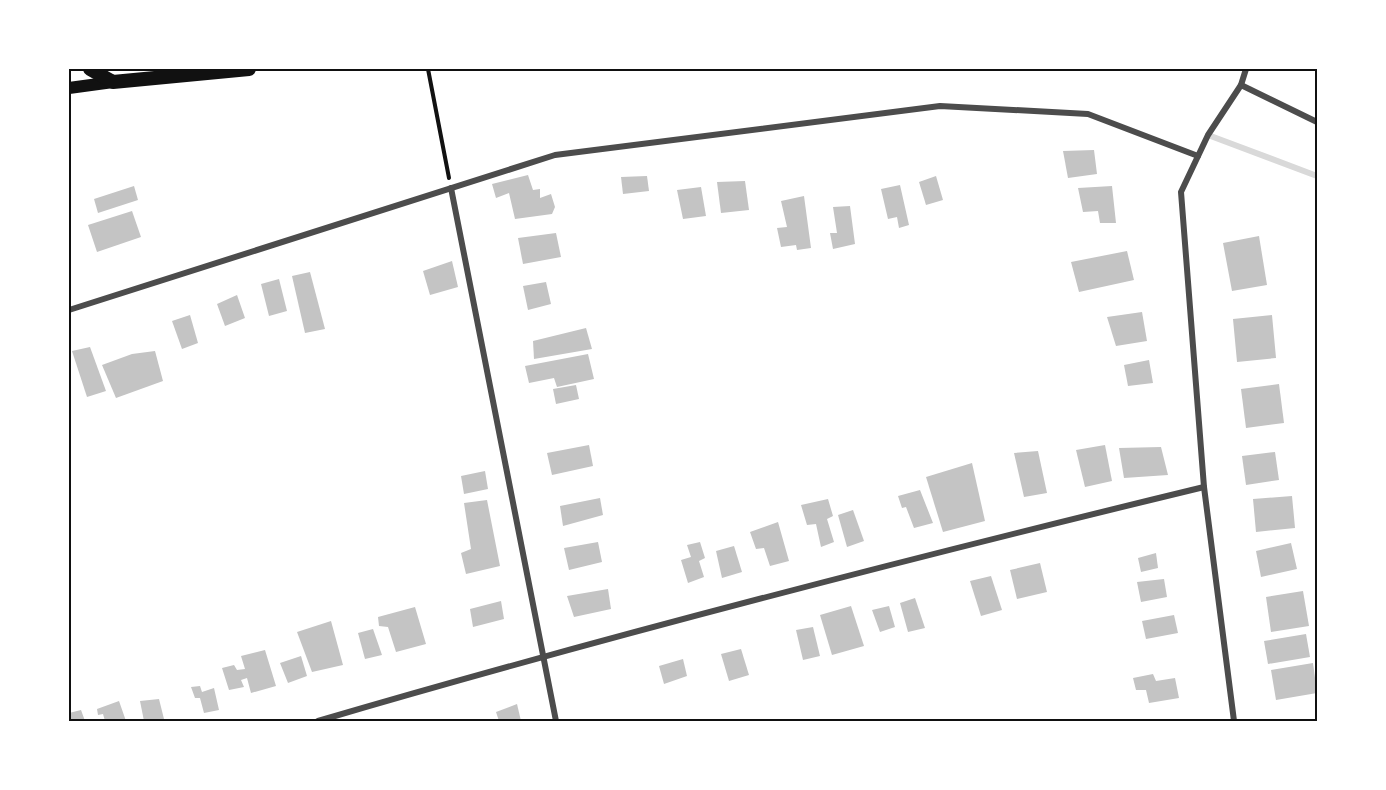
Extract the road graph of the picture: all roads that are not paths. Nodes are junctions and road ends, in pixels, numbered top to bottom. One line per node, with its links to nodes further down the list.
1 (90, 69): 4 (main road)
2 (249, 69): 4 (main road)
3 (1246, 69): 5 (street)
4 (113, 82): 6 (main road)
5 (1241, 85): 7 (street); 8 (street)
6 (69, 88)
7 (1317, 122)
8 (1198, 156): 9 (street); 11 (street)
9 (451, 188): 10 (street); 12 (street)
10 (69, 310)
11 (1204, 487): 12 (street); 15 (street)
12 (543, 655): 13 (street); 14 (street)
13 (318, 721)
14 (556, 721)
15 (1234, 721)

